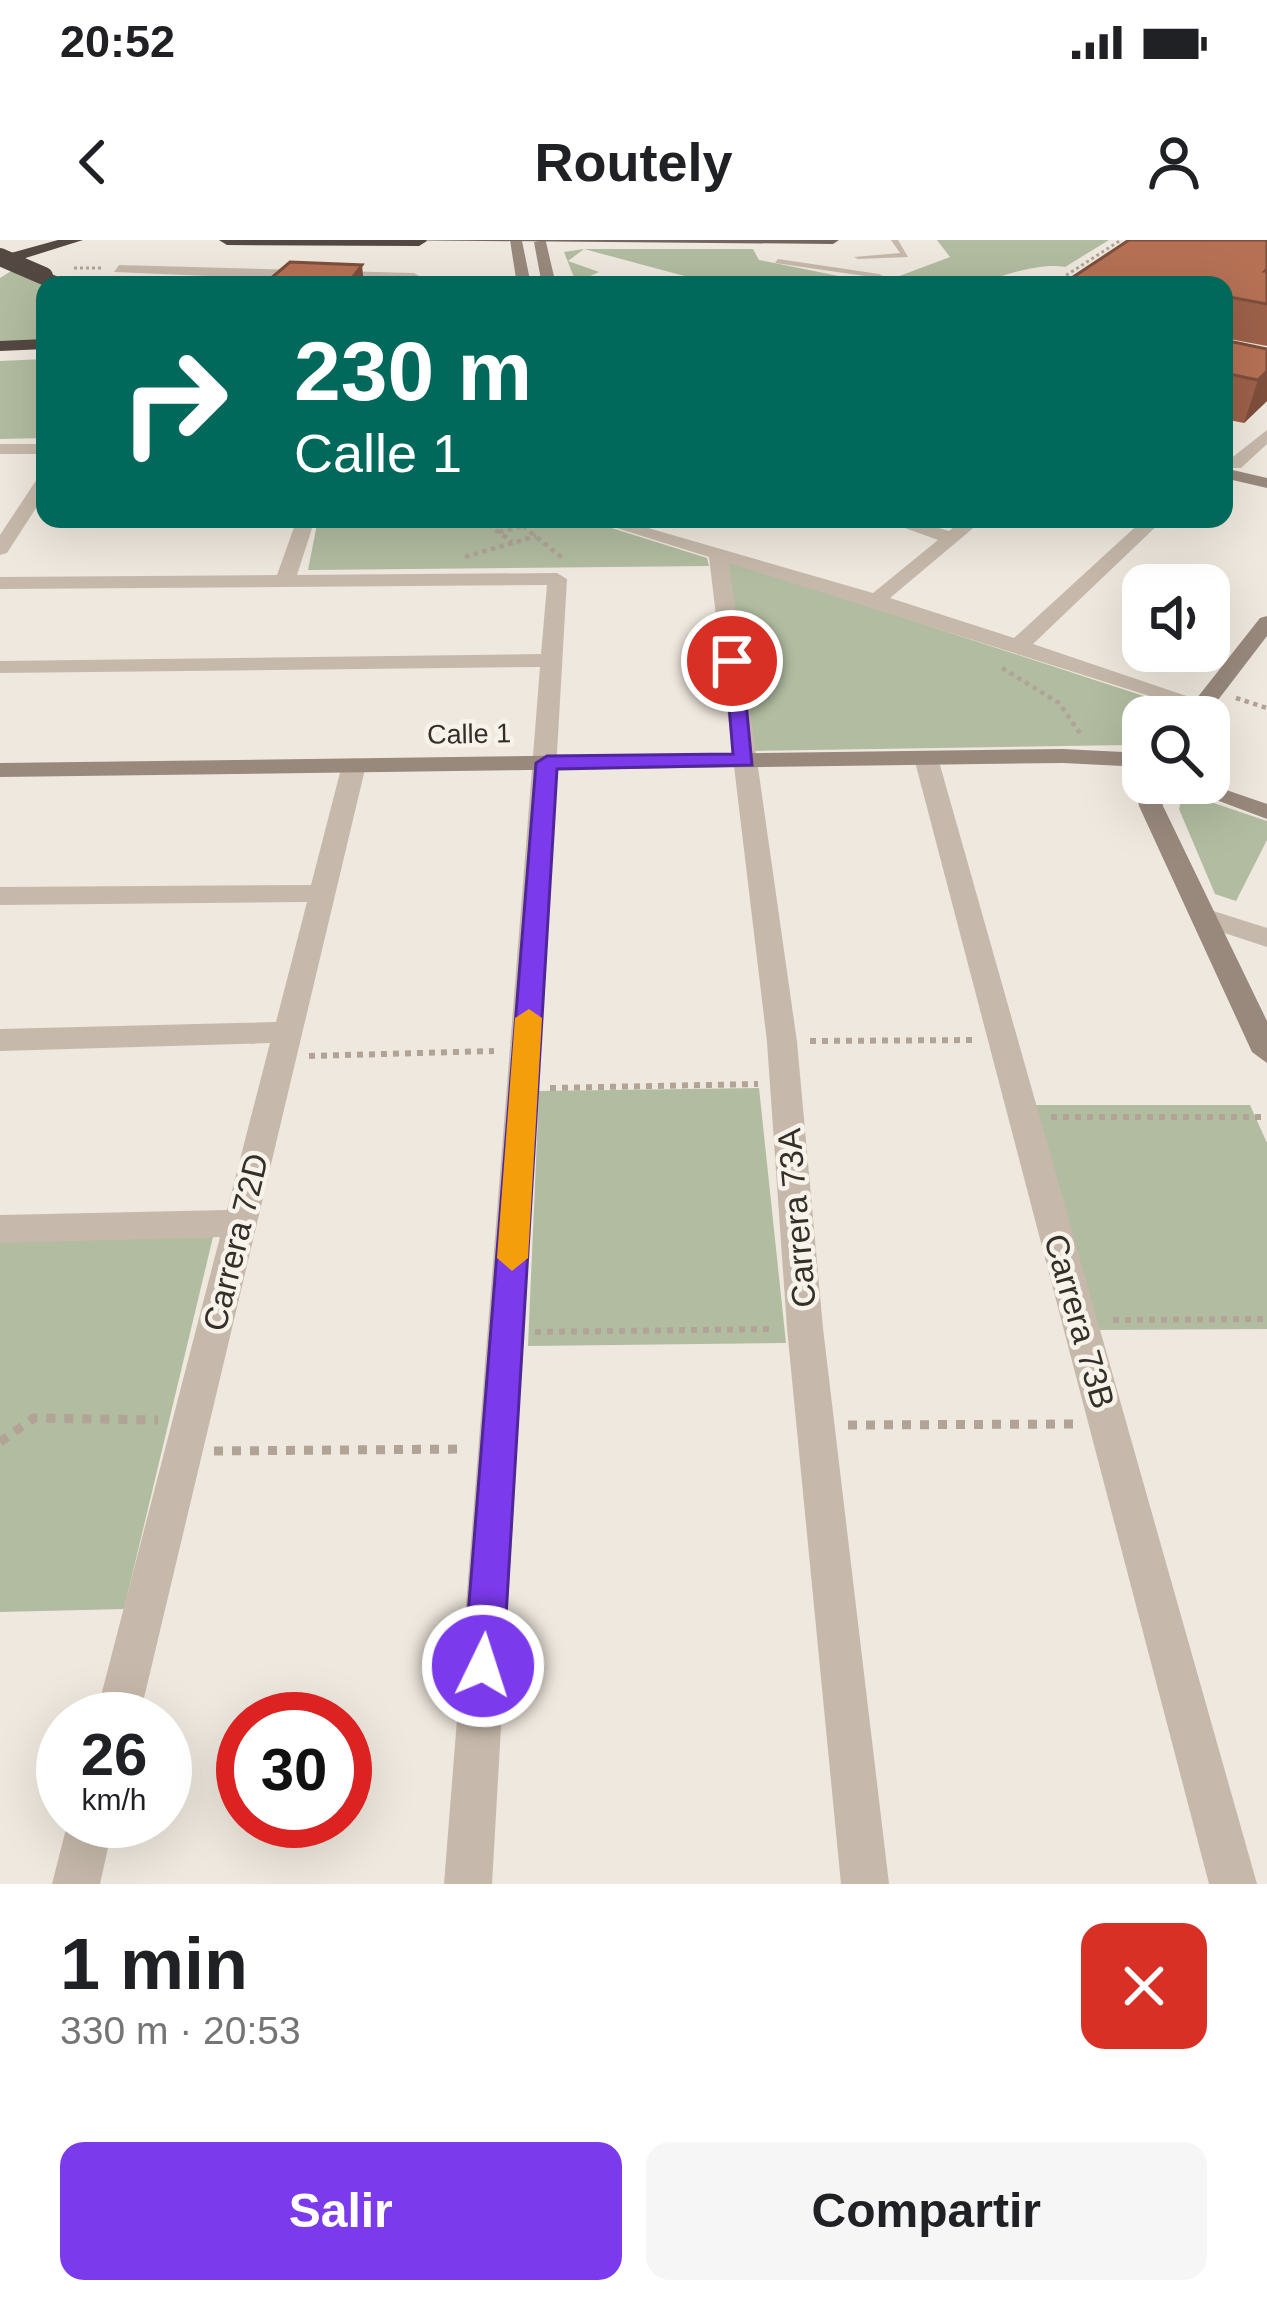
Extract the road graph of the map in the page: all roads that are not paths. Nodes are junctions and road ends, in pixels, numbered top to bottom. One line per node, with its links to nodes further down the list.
1 (28, 240): 13 (highway)
2 (75, 240): 8 (highway)
3 (227, 240): 7 (highway)
4 (387, 240): 7 (main road)
5 (833, 240): 11 (main road)
6 (894, 240): 12 (lane)
7 (419, 241): 9 (main road); 16 (street)
8 (64, 242): 13 (highway)
9 (516, 242): 10 (main road); 24 (street)
10 (540, 242): 11 (main road); 25 (street)
11 (766, 242): 15 (lane)
12 (858, 257)
13 (0, 259): 20 (highway, bridge)
14 (814, 259): 15 (lane)
15 (778, 261): 26 (lane)
16 (416, 266)
17 (119, 268): 18 (street)
18 (186, 270): 19 (street); 21 (street)
19 (282, 273): 22 (street); 23 (street)
20 (66, 276)
21 (179, 276)
22 (279, 276)
23 (381, 276)
24 (522, 276)
25 (547, 276)
26 (879, 276)
27 (36, 344): 28 (highway)
28 (0, 346)
29 (1267, 435): 32 (street)
30 (0, 449): 31 (street)
31 (36, 449)
32 (1233, 462)
33 (1233, 467): 35 (street)
34 (1233, 468): 36 (street)
35 (1267, 472)
36 (1267, 483)
37 (36, 494): 38 (street)
38 (23, 513): 39 (street); 40 (street); 47 (street)
39 (36, 513)
40 (0, 514)
41 (303, 528): 49 (street)
42 (644, 528): 48 (street)
43 (919, 528): 46 (street)
44 (964, 528): 46 (street)
45 (1143, 528): 53 (street)
46 (952, 538): 51 (street)
47 (0, 549)
48 (718, 552): 51 (street); 59 (street, Carrera 73A)
49 (285, 580): 50 (street); 54 (street)
50 (0, 583)
51 (875, 601): 53 (street)
52 (1267, 622): 57 (street)
53 (1018, 646): 56 (street)
54 (553, 660): 55 (street); 61 (street)
55 (0, 667)
56 (1156, 696)
57 (1209, 696)
58 (926, 758): 59 (street, Calle 1); 60 (street, Calle 1); 83 (street, Carrera 73B)
59 (744, 760): 61 (street, Calle 1); 82 (street, Carrera 73A)
60 (1122, 762)
61 (547, 763): 62 (street, Calle 1); 81 (street)
62 (354, 765): 63 (street, Calle 1); 69 (street, Carrera 72D)
63 (0, 770)
64 (1230, 781): 65 (street)
65 (1267, 794)
66 (1230, 799): 68 (street)
67 (1151, 804): 71 (street)
68 (1267, 812)
69 (320, 893): 70 (street); 74 (street, Carrera 72D)
70 (0, 896)
71 (1204, 917): 72 (street); 75 (street)
72 (1267, 938)
73 (0, 1040): 74 (street)
74 (285, 1044): 76 (street, Carrera 72D)
75 (1267, 1052)
76 (240, 1223): 77 (street); 78 (street, Carrera 72D)
77 (0, 1228)
78 (124, 1692)
79 (85, 1848): 80 (street)
80 (76, 1884)
81 (468, 1884)
82 (865, 1884)
83 (1233, 1884)

